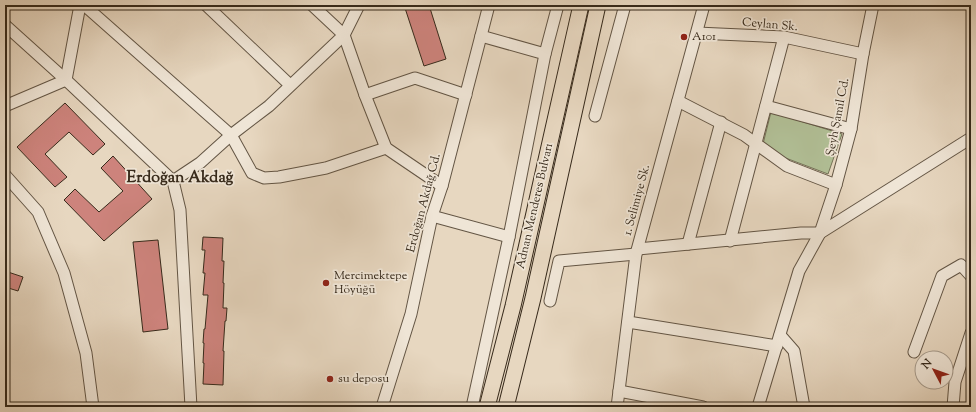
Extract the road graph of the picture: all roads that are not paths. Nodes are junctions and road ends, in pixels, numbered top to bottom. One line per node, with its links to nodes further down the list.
1 (80, 5): 20 (street)
2 (84, 5): 30 (street)
3 (206, 5): 21 (street)
4 (312, 5): 15 (street)
5 (359, 5): 15 (street)
6 (490, 5): 16 (street, Erdoğan Akdağ Cd.)
7 (558, 5): 18 (street)
8 (581, 5): 50 (highway, Adnan Menderes Bulvarı)
9 (598, 5): 58 (highway, Adnan Menderes Bulvarı)
10 (625, 5): 27 (street)
11 (704, 5): 14 (street, 1. Selimiye Sk.)
12 (873, 5): 19 (street, Şeyh Şamil Cd.)
13 (5, 25): 20 (street)
14 (697, 33): 17 (street, Ceylan Sk.); 24 (street, 1. Selimiye Sk.)
15 (344, 35): 21 (street); 22 (street)
16 (481, 36): 18 (street); 23 (street, Erdoğan Akdağ Cd.)
17 (784, 37): 19 (street, Ceylan Sk.); 26 (street)
18 (545, 54): 40 (street)
19 (863, 54): 29 (street, Şeyh Şamil Cd.)
20 (66, 80): 25 (street); 35 (street)
21 (290, 85): 30 (street)
22 (365, 95): 23 (street); 33 (street)
23 (466, 96): 37 (street, Erdoğan Akdağ Cd.)
24 (678, 101): 28 (street); 43 (street, 1. Selimiye Sk.)
25 (5, 106)
26 (766, 106): 29 (street); 31 (street)
27 (595, 116)
28 (721, 122): 31 (street); 42 (street)
29 (851, 129): 36 (street, Şeyh Şamil Cd.)
30 (231, 135): 33 (street); 35 (street)
31 (756, 144): 36 (street); 41 (street)
32 (969, 144): 39 (street)
33 (386, 148): 37 (street)
34 (5, 175): 53 (street)
35 (173, 181): 54 (street)
36 (836, 185): 39 (street, Şeyh Şamil Cd.)
37 (442, 186): 38 (street, Erdoğan Akdağ Cd.)
38 (432, 216): 40 (street); 55 (street, Erdoğan Akdağ Cd.)
39 (820, 233): 41 (street); 49 (street, Şeyh Şamil Cd.)
40 (509, 237): 48 (street)
41 (730, 241): 42 (street)
42 (688, 244): 43 (street)
43 (637, 251): 45 (street); 46 (street, 1. Selimiye Sk.)
44 (971, 276): 51 (street)
45 (550, 301)
46 (628, 322): 49 (street); 52 (street, 1. Selimiye Sk.)
47 (971, 332): 63 (street)
48 (488, 338): 50 (street); 56 (street)
49 (779, 340): 61 (street, Şeyh Şamil Cd.); 62 (street)
50 (504, 343): 57 (highway, Adnan Menderes Bulvarı)
51 (915, 350)
52 (619, 392): 59 (street, 1. Selimiye Sk.); 60 (street)
53 (93, 407)
54 (191, 407)
55 (382, 407)
56 (472, 407)
57 (487, 407)
58 (506, 407)
59 (617, 407)
60 (703, 407)
61 (758, 407)
62 (804, 407)
63 (953, 407)

